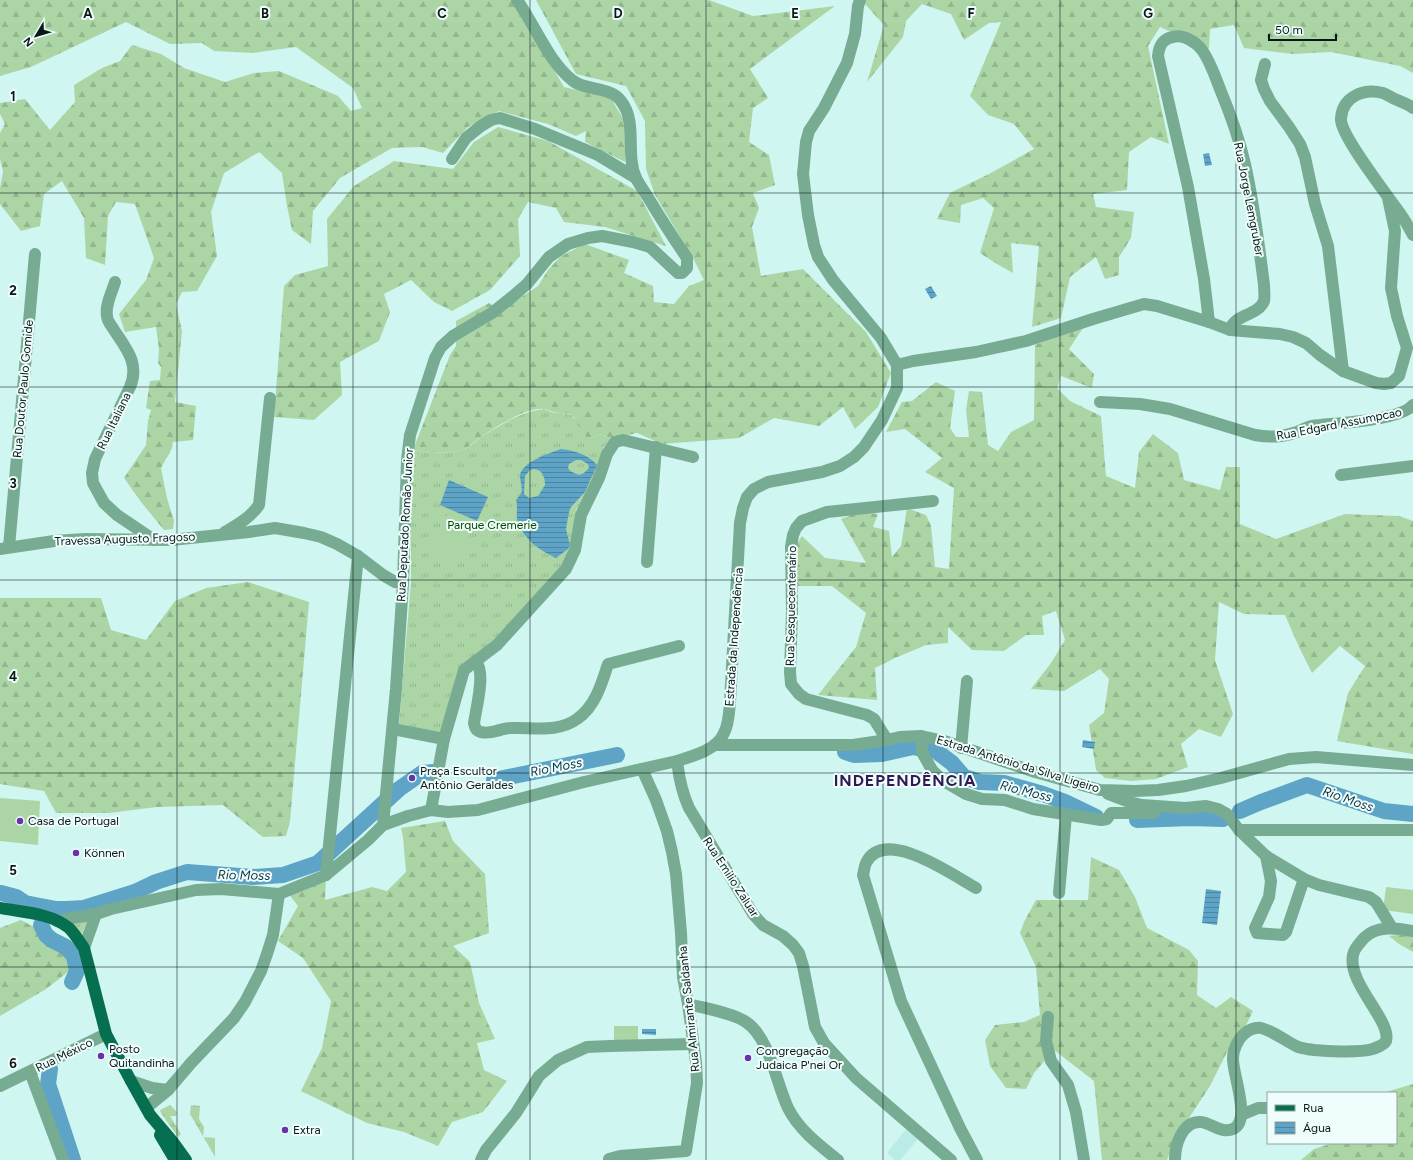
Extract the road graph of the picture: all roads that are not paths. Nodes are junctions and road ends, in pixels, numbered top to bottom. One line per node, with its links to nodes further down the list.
1 (517, 0): 6 (street, Rua Deputado Romão Junior)
2 (860, 0): 15 (street)
3 (1264, 64): 16 (street)
4 (1413, 108): 7 (street)
5 (452, 159): 6 (street)
6 (636, 178): 30 (street, Rua Deputado Romão Junior)
7 (1388, 198): 8 (street); 13 (street)
8 (1413, 235)
9 (35, 254): 27 (street, Rua Doutor Paulo Gomide)
10 (115, 282): 26 (street, Rua Italiana)
11 (1209, 322): 12 (street); 12 (street, Rua Jorge Lemgruber); 15 (street)
12 (1230, 330): 16 (street)
13 (1407, 348): 14 (street); 16 (street)
14 (1413, 360)
15 (897, 365): 38 (street, Estrada da Independência)
16 (1343, 371)
17 (270, 398): 25 (street)
18 (1100, 402): 19 (street, Rua Edgard Assumpcao)
19 (1413, 405)
20 (656, 447): 21 (street); 29 (street); 32 (street)
21 (692, 457)
22 (1413, 466): 23 (street)
23 (1341, 475)
24 (933, 501): 37 (street, Rua Sesquecentenário)
25 (220, 535): 26 (street, Travessa Augusto Fragoso); 28 (street, Travessa Augusto Fragoso)
26 (154, 540): 27 (street, Travessa Augusto Fragoso)
27 (4, 548)
28 (358, 556): 30 (street, Travessa Augusto Fragoso); 51 (street)
29 (647, 562)
30 (404, 583): 34 (street, Rua Deputado Romão Junior)
31 (679, 646): 32 (street)
32 (476, 662): 36 (street)
33 (967, 682): 39 (street)
34 (393, 729): 36 (street); 47 (street, Rua Deputado Romão Junior)
35 (921, 736): 37 (street, Estrada Antônio da Silva Ligeiro); 39 (street, Estrada Antônio da Silva Ligeiro); 46 (street)
36 (444, 739): 45 (street)
37 (887, 740): 38 (street, Estrada Antônio da Silva Ligeiro)
38 (715, 745): 40 (street, Estrada da Independência)
39 (961, 748): 43 (street, Estrada Antônio da Silva Ligeiro)
40 (677, 761): 42 (street, Estrada da Independência); 79 (street, Rua Emilio Zaluar)
41 (1413, 765): 43 (street, Estrada Antônio da Silva Ligeiro)
42 (642, 769): 45 (street, Estrada da Independência); 62 (street, Rua Almirante Saldanha)
43 (1100, 790): 44 (street)
44 (1185, 808): 46 (street); 48 (street)
45 (431, 810): 47 (street, Estrada da Independência)
46 (1066, 815): 54 (street)
47 (383, 825): 51 (street, Estrada da Independência)
48 (1239, 830): 49 (street); 50 (street)
49 (1413, 830)
50 (1266, 856): 52 (street); 52 (street)
51 (326, 875): 55 (street, Estrada da Independência)
52 (1304, 879): 59 (street)
53 (976, 888): 80 (street)
54 (1059, 893)
55 (279, 894): 57 (street, Estrada da Independência); 69 (street)
56 (0, 908): 58 (main road)
57 (96, 914): 58 (street, Estrada da Independência); 61 (street)
58 (57, 921): 61 (main road)
59 (1392, 928): 60 (street); 72 (street)
60 (1413, 931)
61 (84, 948): 64 (main road)
62 (688, 1004): 65 (street, Rua Almirante Saldanha); 78 (street)
63 (1048, 1017): 81 (street)
64 (106, 1034): 66 (street, Rua México); 67 (main road)
65 (693, 1044): 73 (street, Rua Almirante Saldanha); 77 (street)
66 (30, 1072): 68 (street, Rua México); 74 (street)
67 (131, 1081): 69 (street); 71 (main road)
68 (0, 1086)
69 (168, 1090): 71 (street)
70 (1267, 1108): 72 (street)
71 (148, 1111): 75 (main road); 76 (main road)
72 (1241, 1115): 82 (street)
73 (609, 1159)
74 (63, 1160)
75 (175, 1160)
76 (186, 1160)
77 (481, 1160)
78 (838, 1160)
79 (951, 1160)
80 (977, 1160)
81 (1084, 1160)
82 (1176, 1160)

